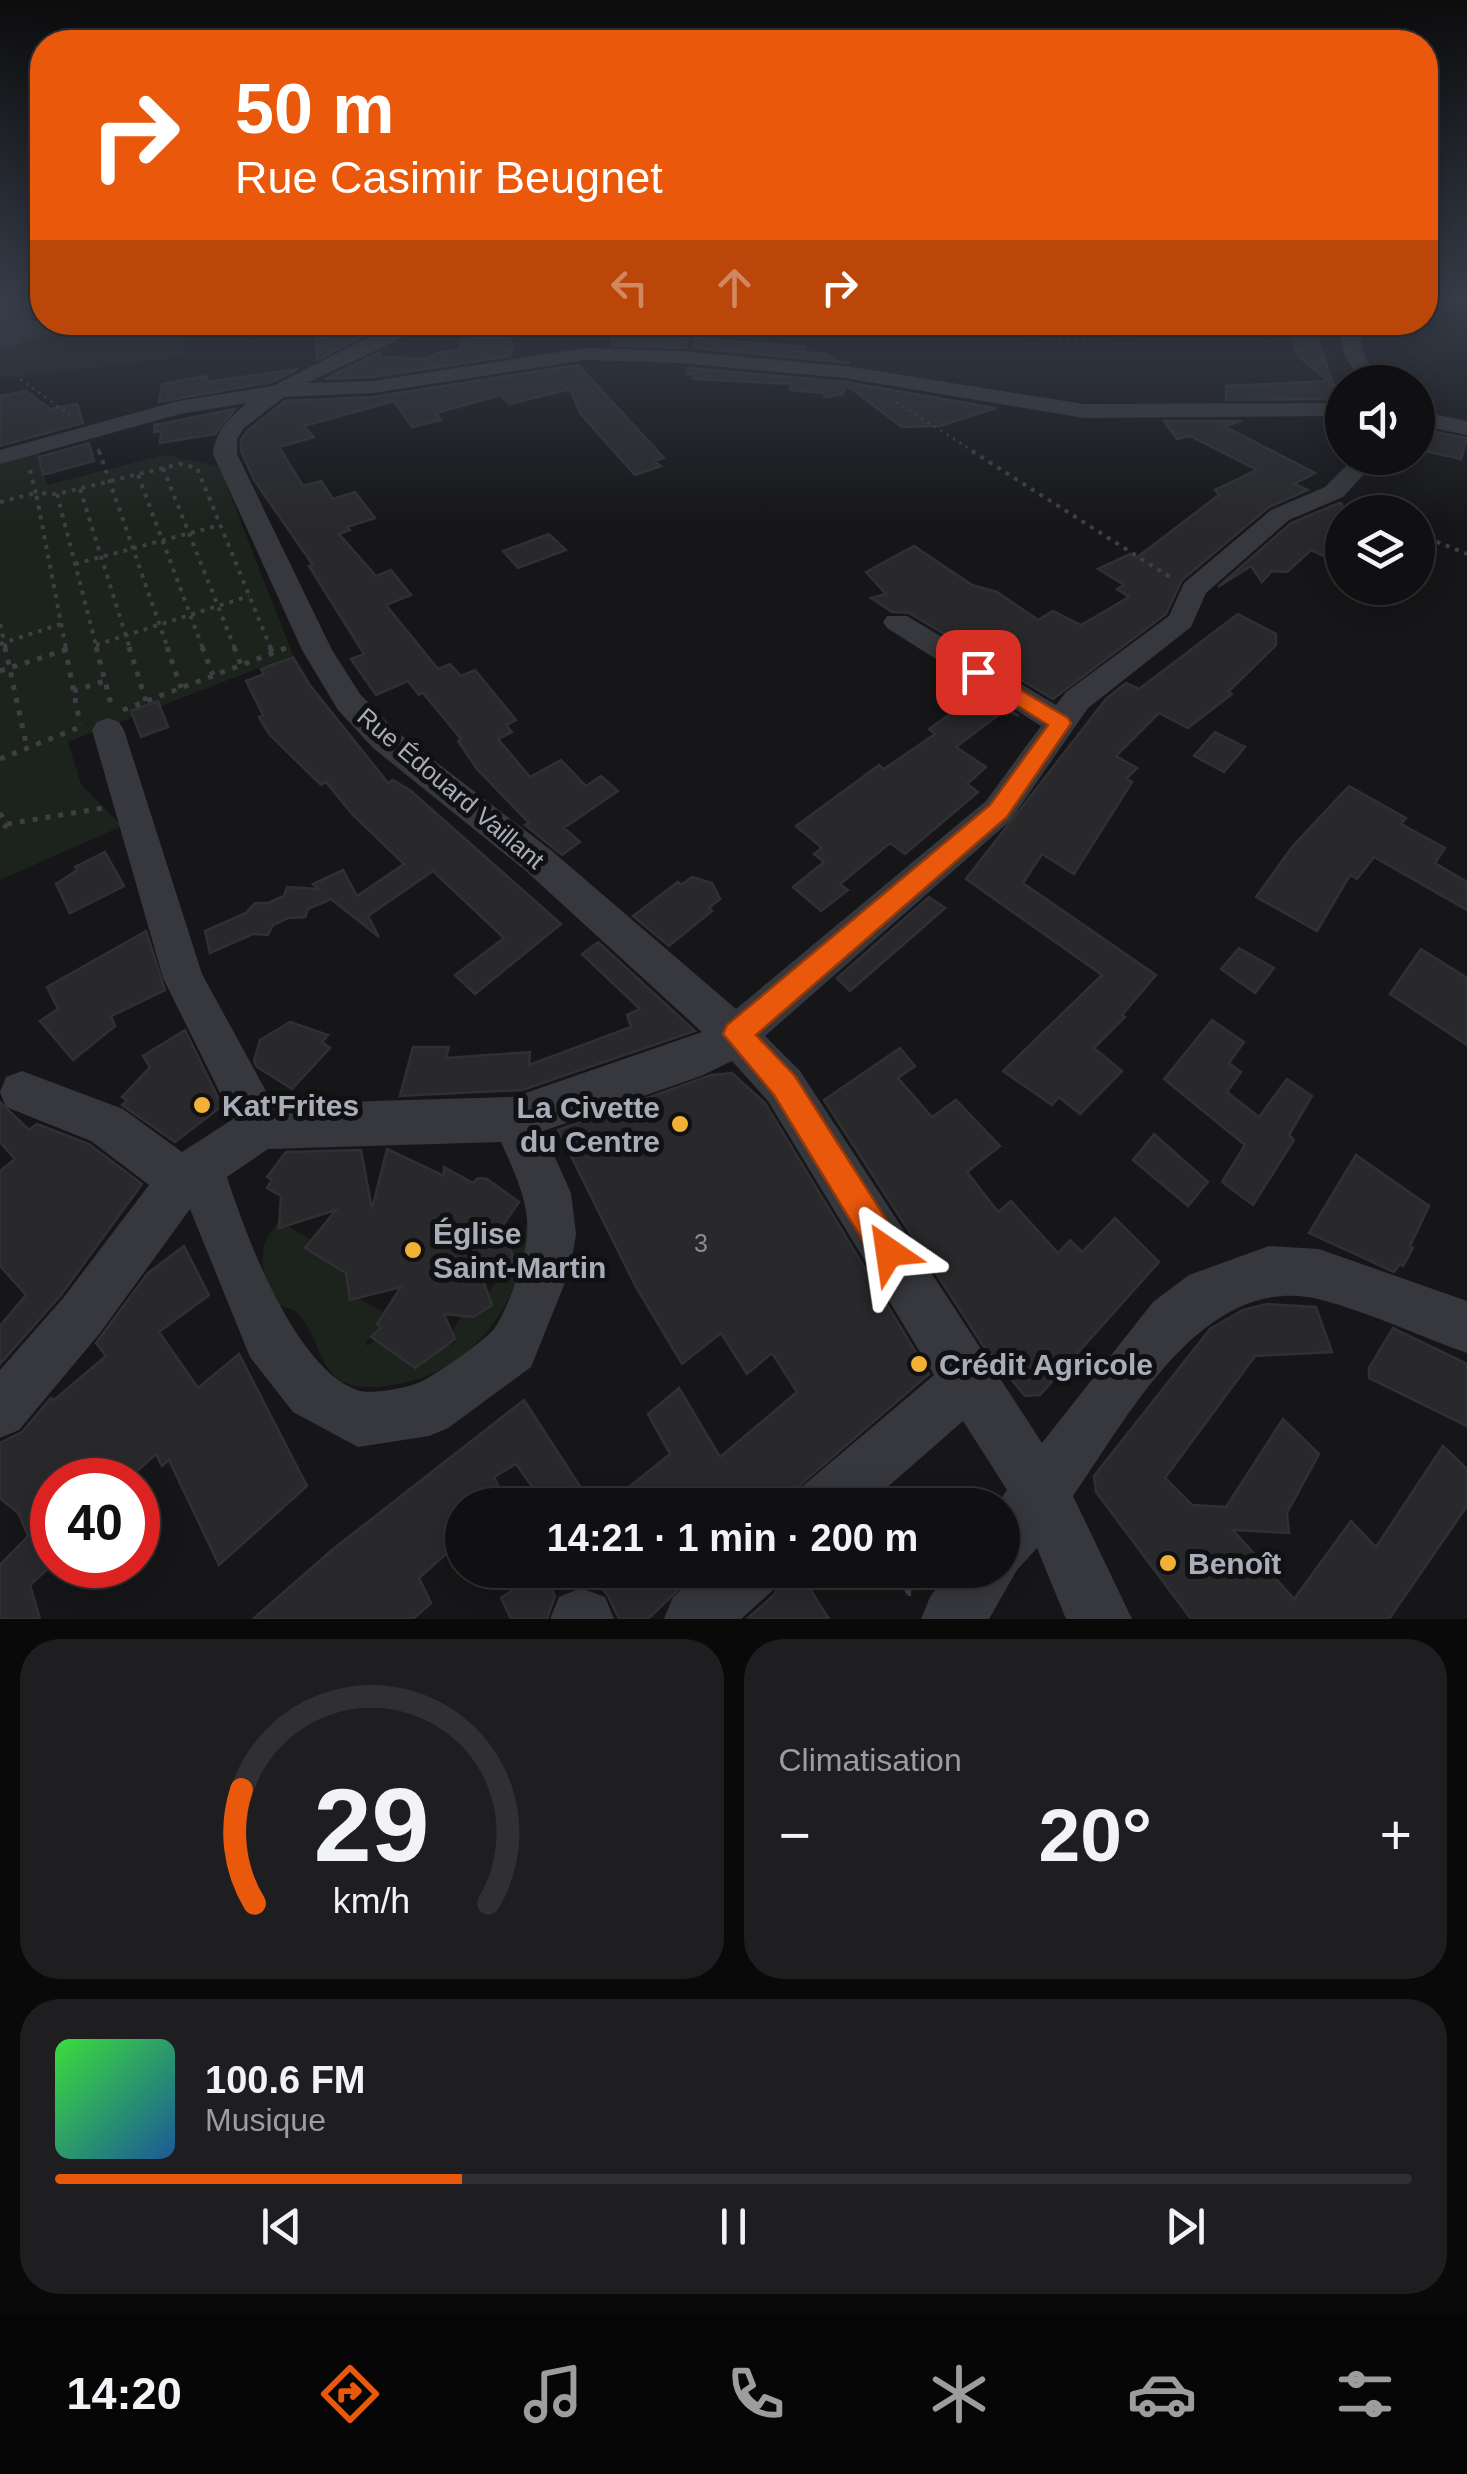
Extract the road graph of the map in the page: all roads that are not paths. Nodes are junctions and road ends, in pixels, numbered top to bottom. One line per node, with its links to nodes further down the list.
1 (311, 374): 4 (street)
2 (460, 374): 4 (street)
3 (847, 374): 5 (street)
4 (279, 392): 8 (street); 13 (street, Rue Édouard Vaillant)
5 (1325, 409)
6 (1435, 421): 7 (street)
7 (1467, 428)
8 (0, 458)
9 (1350, 475): 11 (street)
10 (897, 622): 11 (street)
11 (1060, 723): 13 (street)
12 (94, 728): 16 (street)
13 (736, 1034): 15 (street); 19 (street, Rue Édouard Vaillant)
14 (22, 1092): 17 (street)
15 (514, 1118): 16 (street); 17 (street)
16 (260, 1128): 17 (street)
17 (191, 1172): 20 (street)
18 (1467, 1328): 22 (street)
19 (968, 1381): 21 (street); 22 (street, Rue Édouard Vaillant)
20 (0, 1412)
21 (844, 1488)
22 (1042, 1494): 23 (street); 28 (street, Rue Édouard Vaillant)
23 (1020, 1524)
24 (730, 1588): 27 (street)
25 (959, 1588): 26 (street)
26 (931, 1606)
27 (695, 1619)
28 (1100, 1619)

